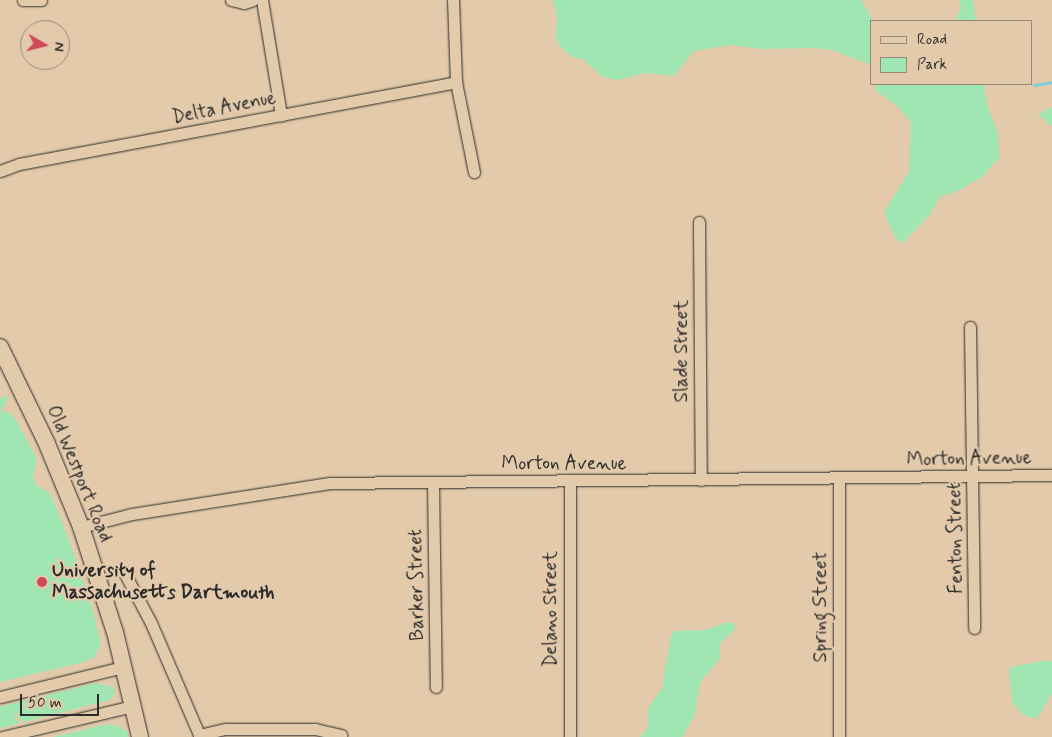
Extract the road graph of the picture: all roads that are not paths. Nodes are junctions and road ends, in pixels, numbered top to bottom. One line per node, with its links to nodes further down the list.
1 (23, 0): 2 (street)
2 (41, 0)
3 (231, 0): 4 (street)
4 (253, 0)
5 (262, 0): 8 (street)
6 (453, 0): 7 (street)
7 (456, 82): 8 (street, Delta Avenue); 10 (street)
8 (281, 115): 9 (street, Delta Avenue)
9 (0, 171)
10 (474, 172)
11 (699, 222): 17 (street, Slade Street)
12 (970, 327): 15 (street, Fenton Street)
13 (0, 347): 20 (main road, Old Westport Road)
14 (1052, 475): 15 (street, Morton Avenue)
15 (972, 477): 16 (street, Morton Avenue); 22 (street, Fenton Street)
16 (839, 478): 17 (street, Morton Avenue); 32 (street, Spring Street)
17 (701, 480): 19 (street, Morton Avenue)
18 (434, 482): 19 (street, Morton Avenue); 20 (street, Morton Avenue); 24 (street, Barker Street)
19 (570, 482): 31 (street, Delano Street)
20 (81, 528): 23 (main road, Old Westport Road)
21 (125, 574): 28 (street)
22 (974, 628)
23 (123, 668): 25 (street); 26 (main road, Old Westport Road)
24 (436, 687)
25 (0, 697)
26 (133, 706): 29 (street); 30 (main road, Old Westport Road)
27 (341, 734): 28 (street)
28 (199, 736)
29 (2, 737)
30 (140, 737)
31 (570, 737)
32 (839, 737)

